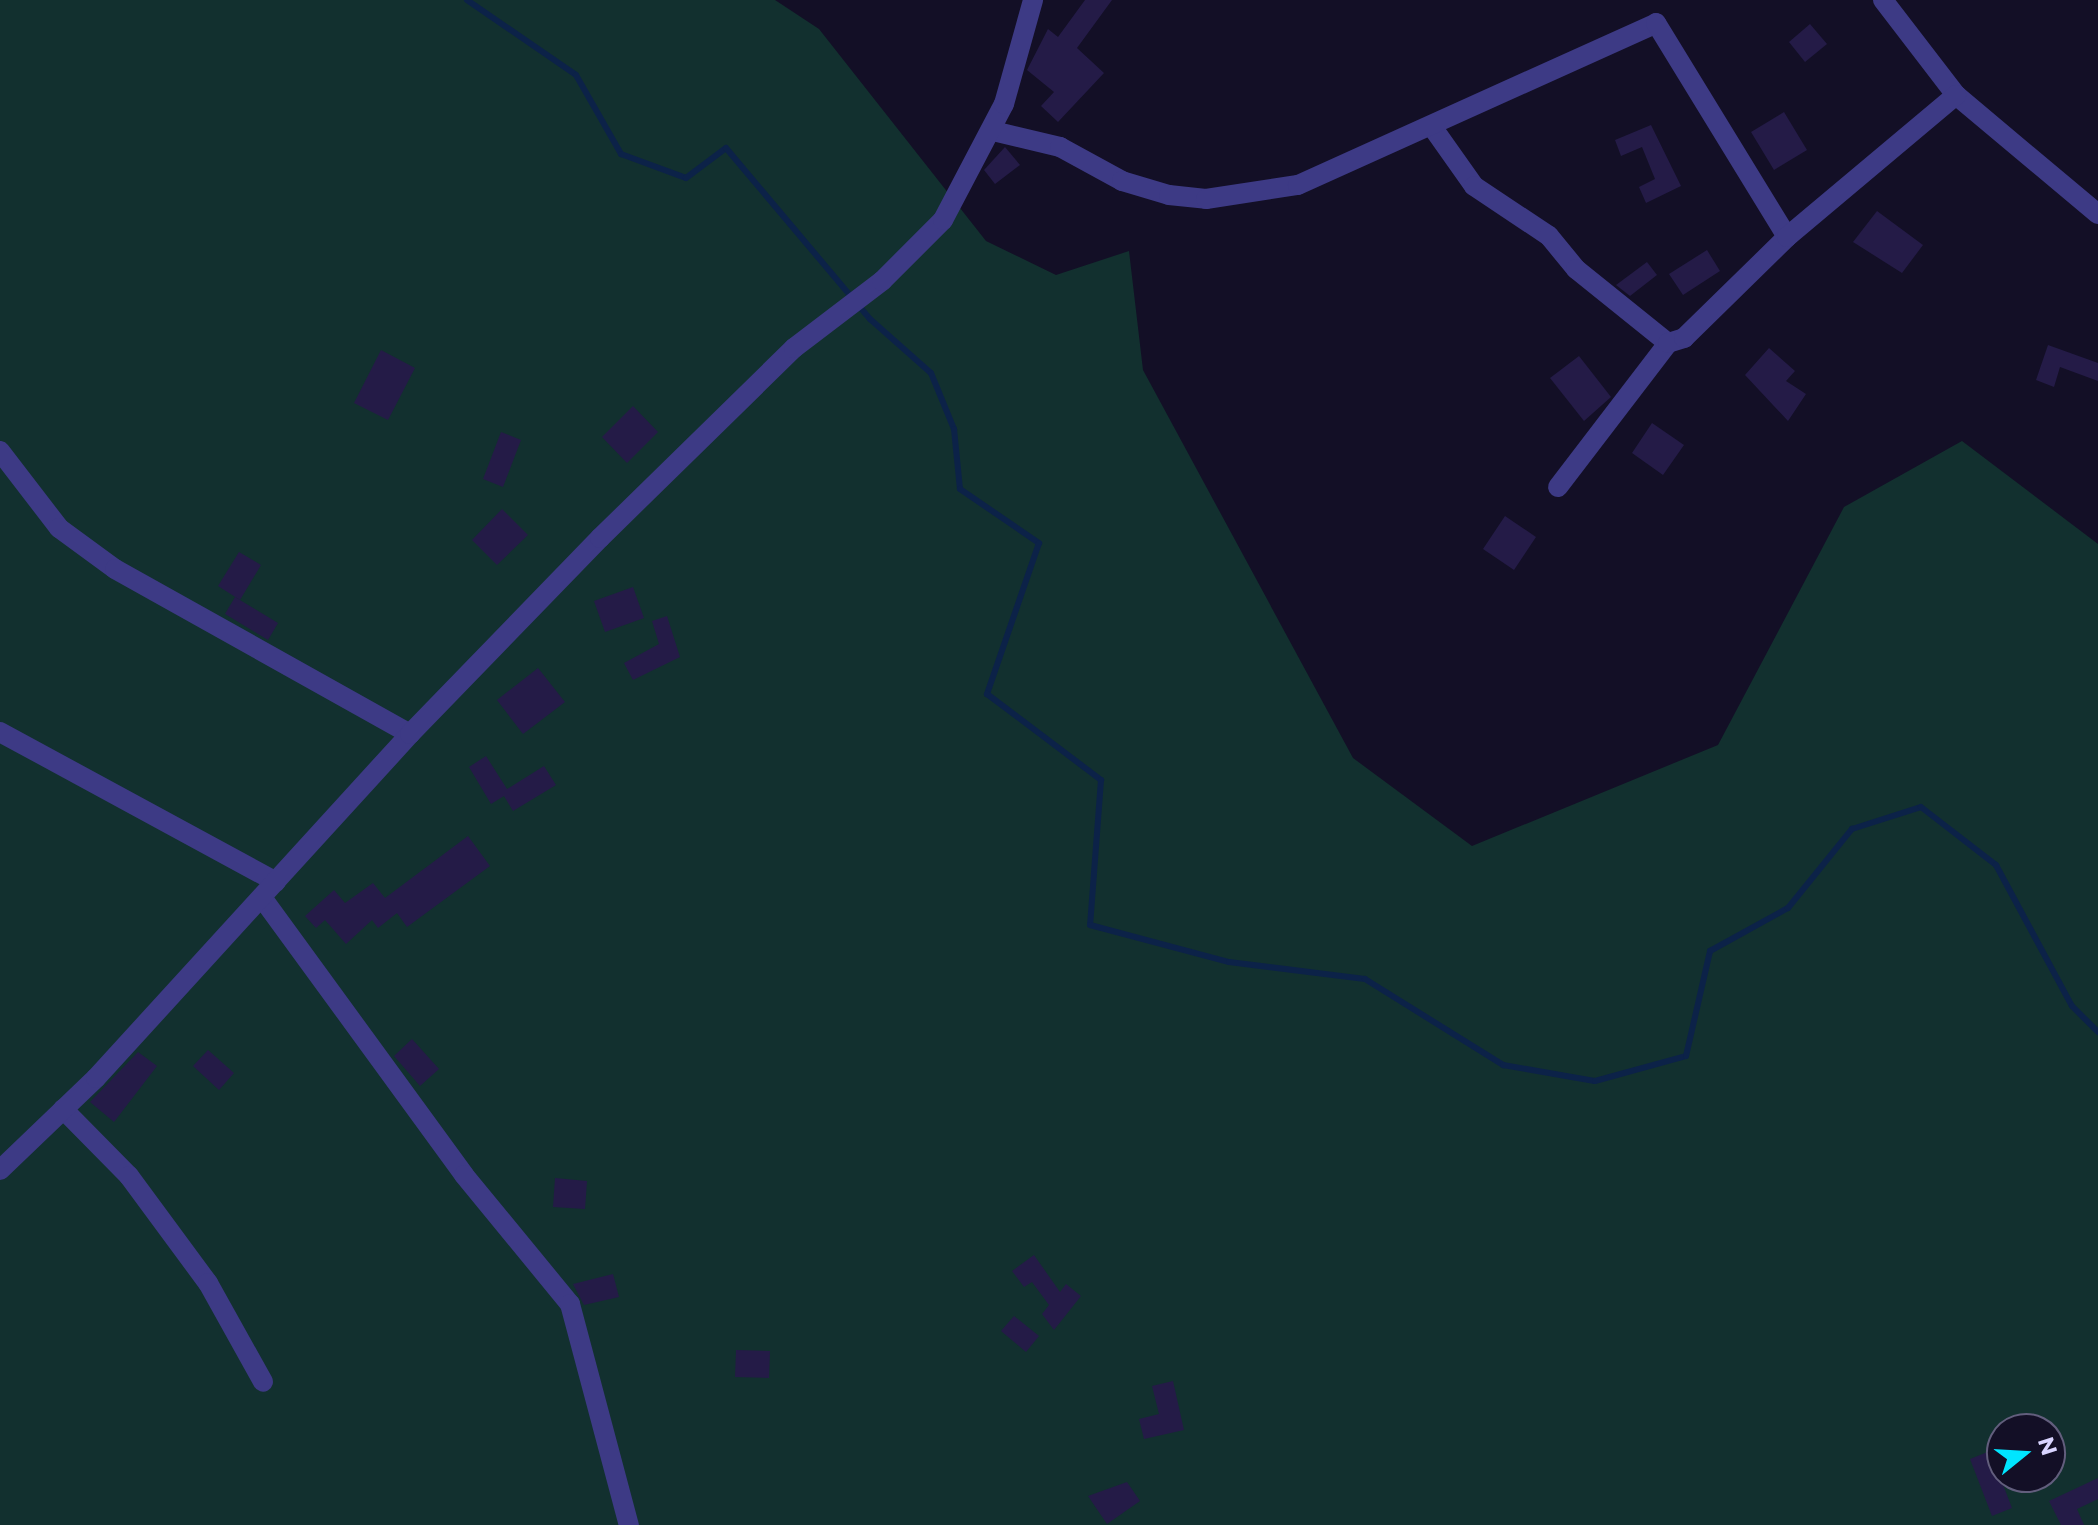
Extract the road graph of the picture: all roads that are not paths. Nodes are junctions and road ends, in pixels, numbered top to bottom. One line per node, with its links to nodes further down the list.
1 (1033, 0): 5 (street)
2 (1883, 0): 3 (street)
3 (1956, 95): 6 (street); 7 (street)
4 (1433, 128): 5 (street); 7 (street); 8 (street)
5 (993, 131): 12 (street)
6 (2098, 214)
7 (1787, 237): 8 (street)
8 (1668, 343): 10 (street)
9 (0, 451): 12 (street)
10 (1558, 487)
11 (0, 732): 13 (street)
12 (410, 734): 13 (street)
13 (276, 882): 14 (street)
14 (263, 899): 15 (street); 18 (street)
15 (63, 1109): 16 (street); 17 (street)
16 (0, 1170)
17 (263, 1382)
18 (629, 1525)

